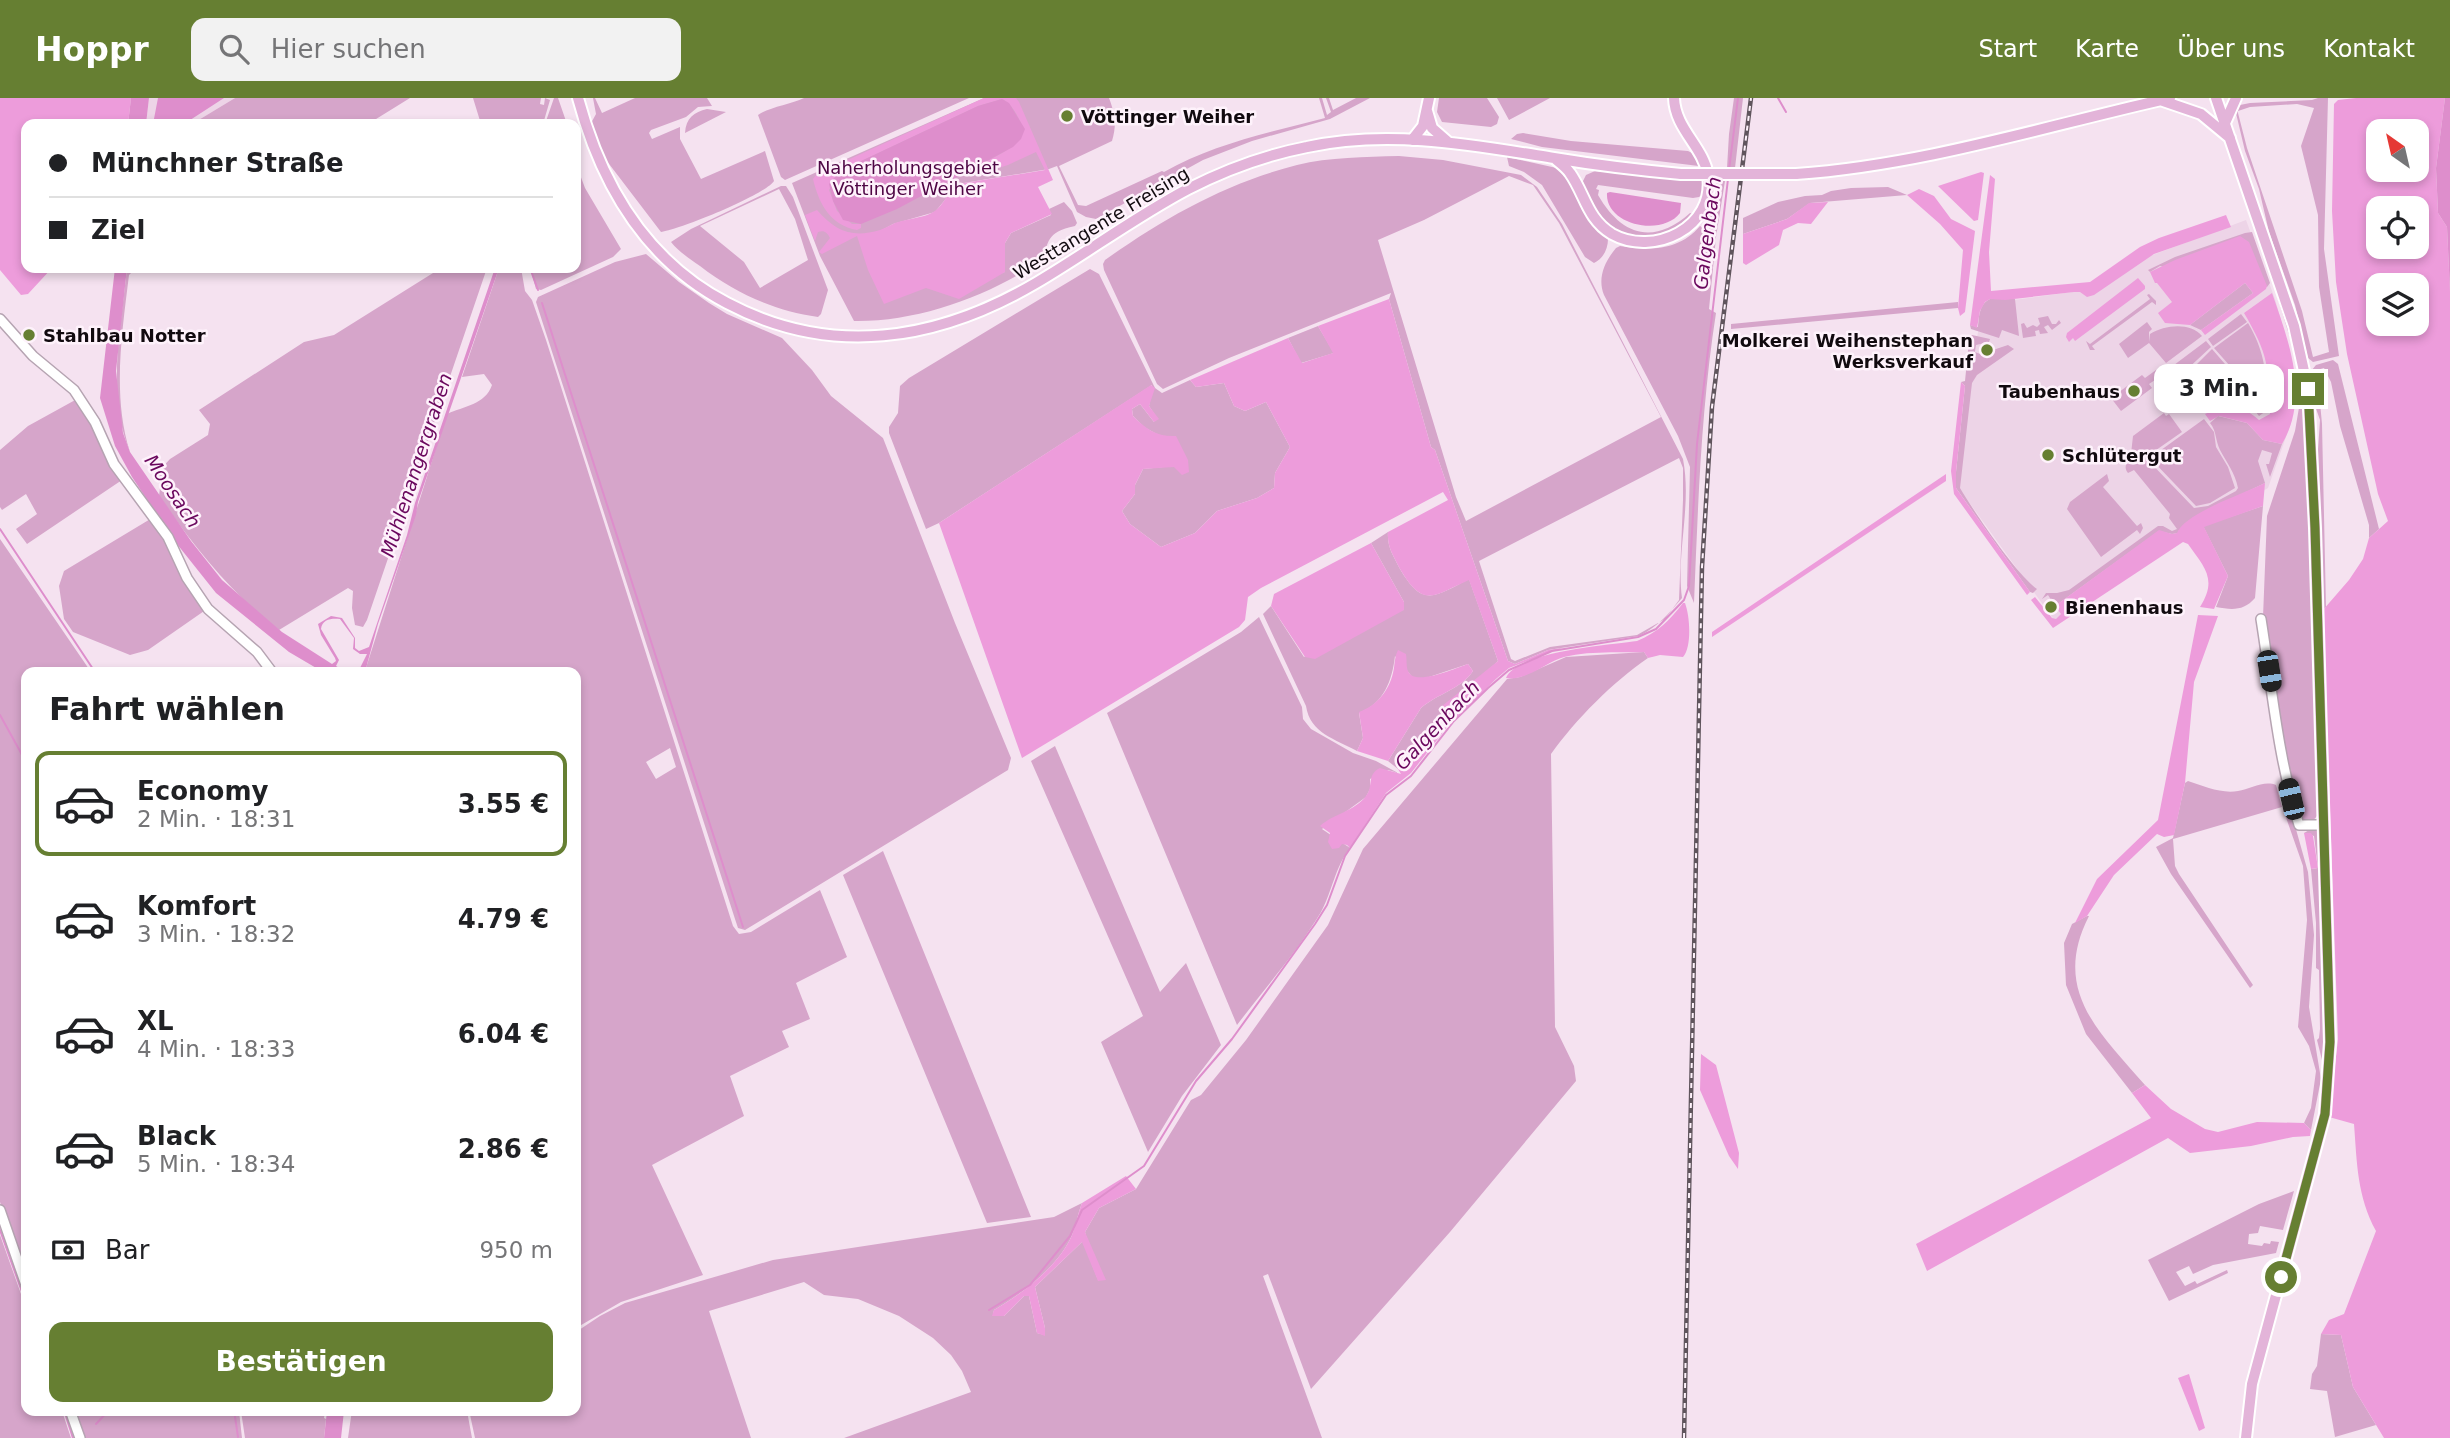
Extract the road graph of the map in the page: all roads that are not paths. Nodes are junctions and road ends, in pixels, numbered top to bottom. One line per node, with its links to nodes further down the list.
1 (578, 98): 10 (main road, Westtangente Freising)
2 (1429, 98): 7 (main road)
3 (1674, 98): 14 (main road)
4 (2216, 98): 8 (main road)
5 (2236, 98): 8 (main road)
6 (2164, 99): 9 (main road); 13 (main road, Westtangente Freising, bridge)
7 (1427, 111): 10 (main road); 11 (main road)
8 (2225, 123): 9 (main road)
9 (2231, 139): 18 (main road)
10 (1412, 140): 11 (main road, Westtangente Freising)
11 (1448, 142): 12 (main road, Westtangente Freising)
12 (1554, 158): 13 (main road, Westtangente Freising); 14 (main road)
13 (1598, 165): 14 (main road)
14 (1579, 189)
15 (0, 319): 17 (street)
16 (2261, 619): 18 (street)
17 (268, 667)
18 (2324, 825): 23 (main road)
19 (0, 1210): 20 (street)
20 (21, 1271)
21 (72, 1416): 22 (street)
22 (80, 1438)
23 (2246, 1438)

